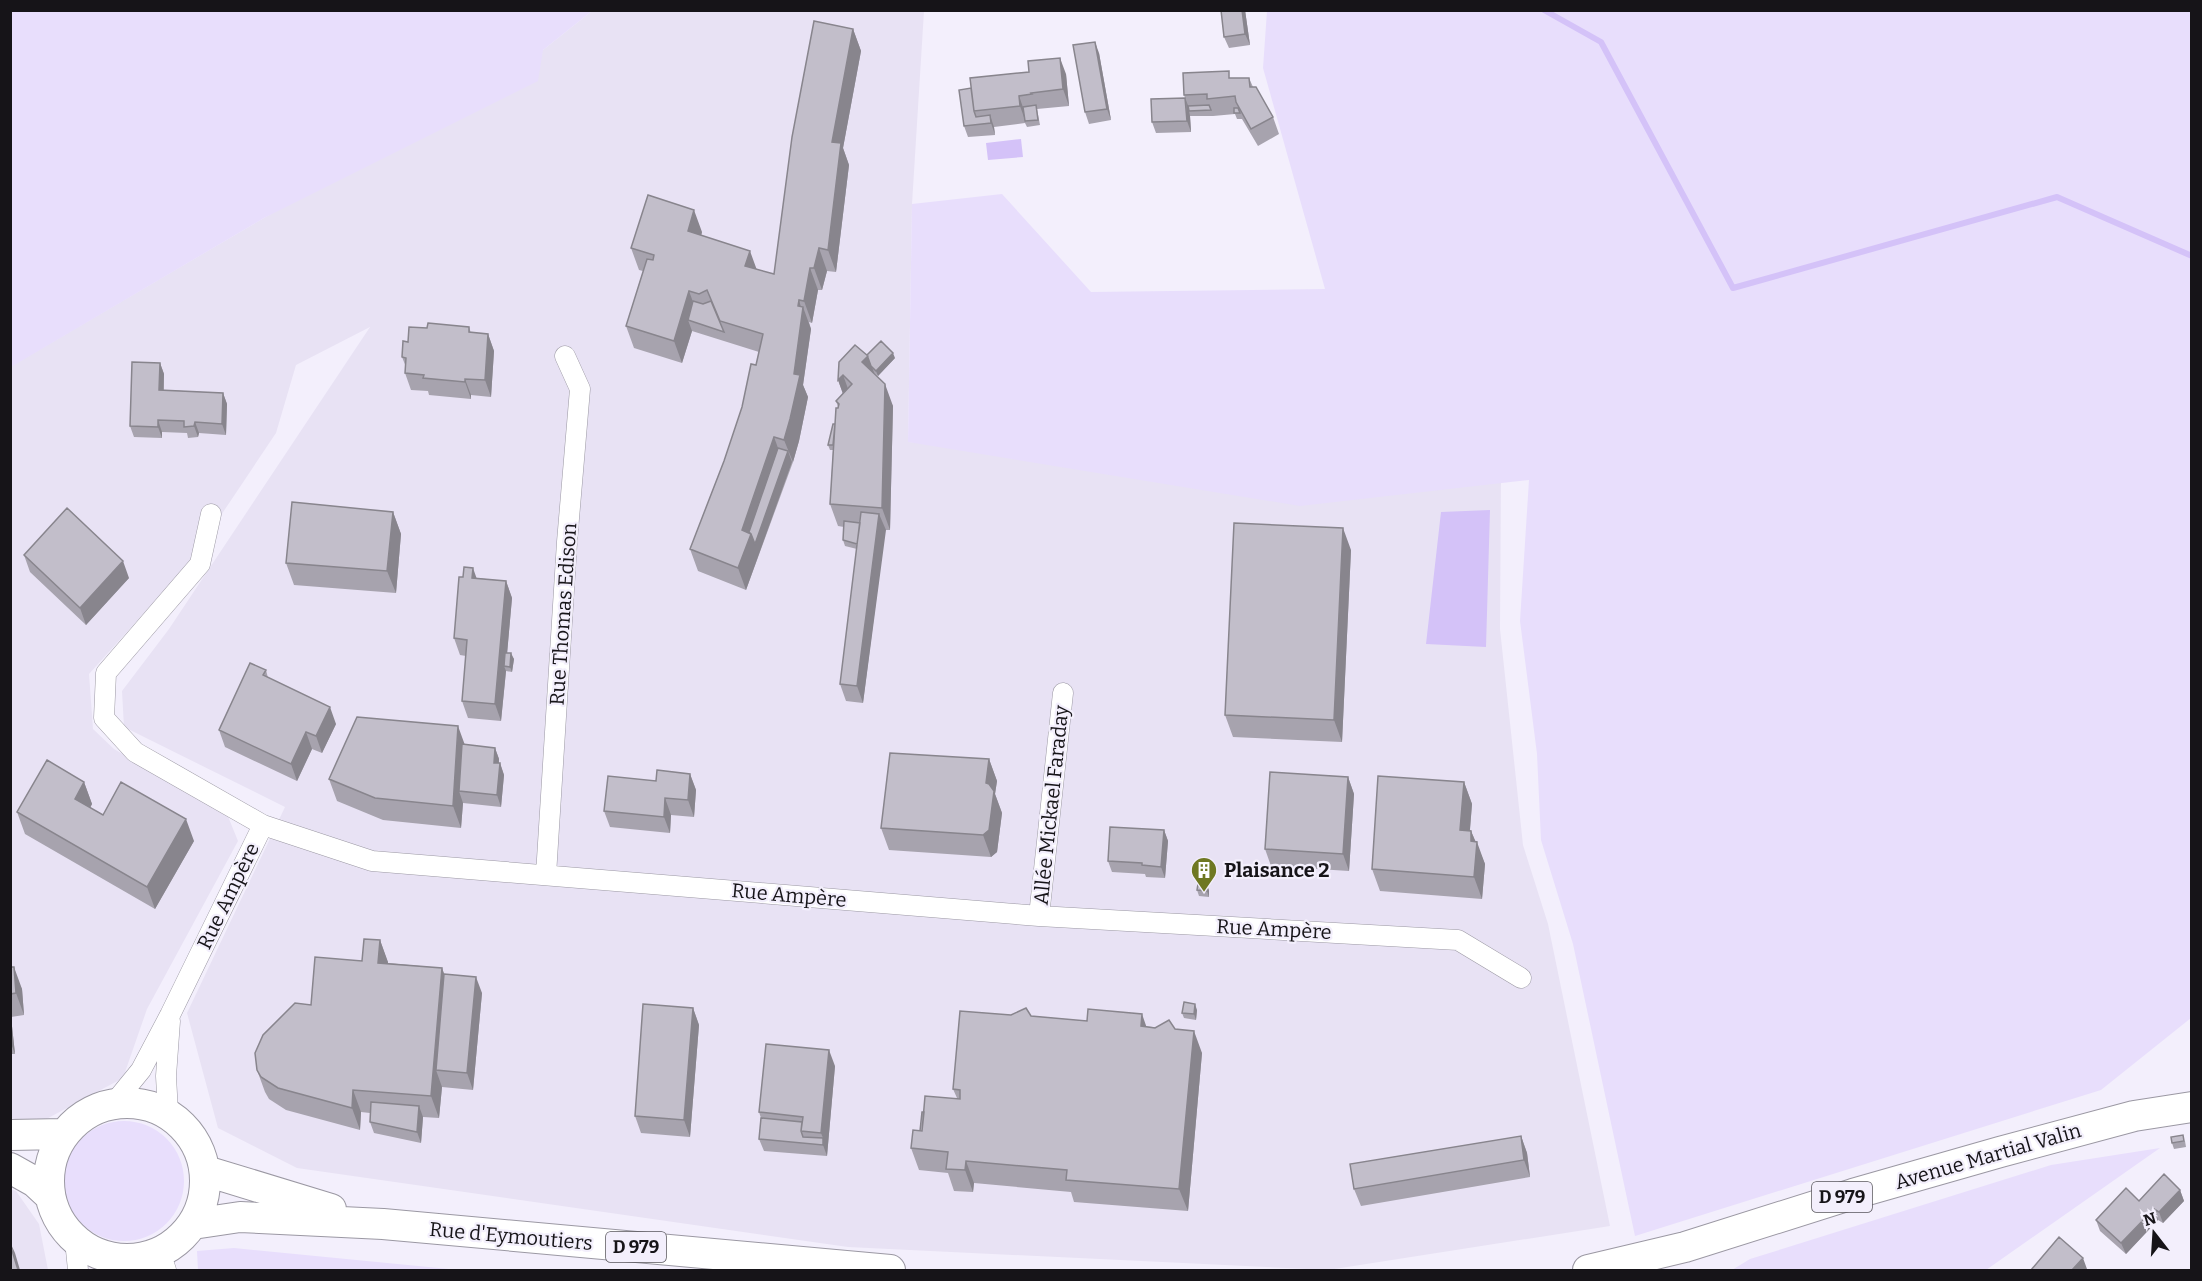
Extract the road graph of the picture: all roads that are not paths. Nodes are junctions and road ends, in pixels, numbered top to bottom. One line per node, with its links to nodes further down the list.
1 (565, 356): 5 (street, Rue Thomas Edison)
2 (212, 514): 4 (street)
3 (1062, 693): 6 (street, Allée Mickael Faraday)
4 (263, 825): 5 (street, Rue Ampère); 8 (street, Rue Ampère)
5 (546, 875): 6 (street, Rue Ampère)
6 (1039, 916): 7 (street, Rue Ampère)
7 (1521, 978)
8 (170, 1015): 9 (street, Rue Ampère); 11 (street, Rue Ampère)
9 (114, 1103): 11 (main road); 12 (main road)
10 (2192, 1107): 20 (main road, Avenue Martial Valin / D 979)
11 (168, 1113): 15 (main road)
12 (63, 1134): 13 (main road); 16 (main road)
13 (10, 1135)
14 (10, 1168): 16 (main road)
15 (206, 1171): 17 (main road); 18 (main road, D 979)
16 (49, 1195): 19 (main road)
17 (193, 1224): 18 (main road, D 979); 21 (main road)
18 (383, 1224): 23 (main road, Rue d'Eymoutiers / D 979)
19 (75, 1240): 21 (main road); 22 (street)
20 (1687, 1259): 24 (main road, D 979)
21 (163, 1261)
22 (78, 1270)
23 (890, 1270)
24 (1588, 1270)

